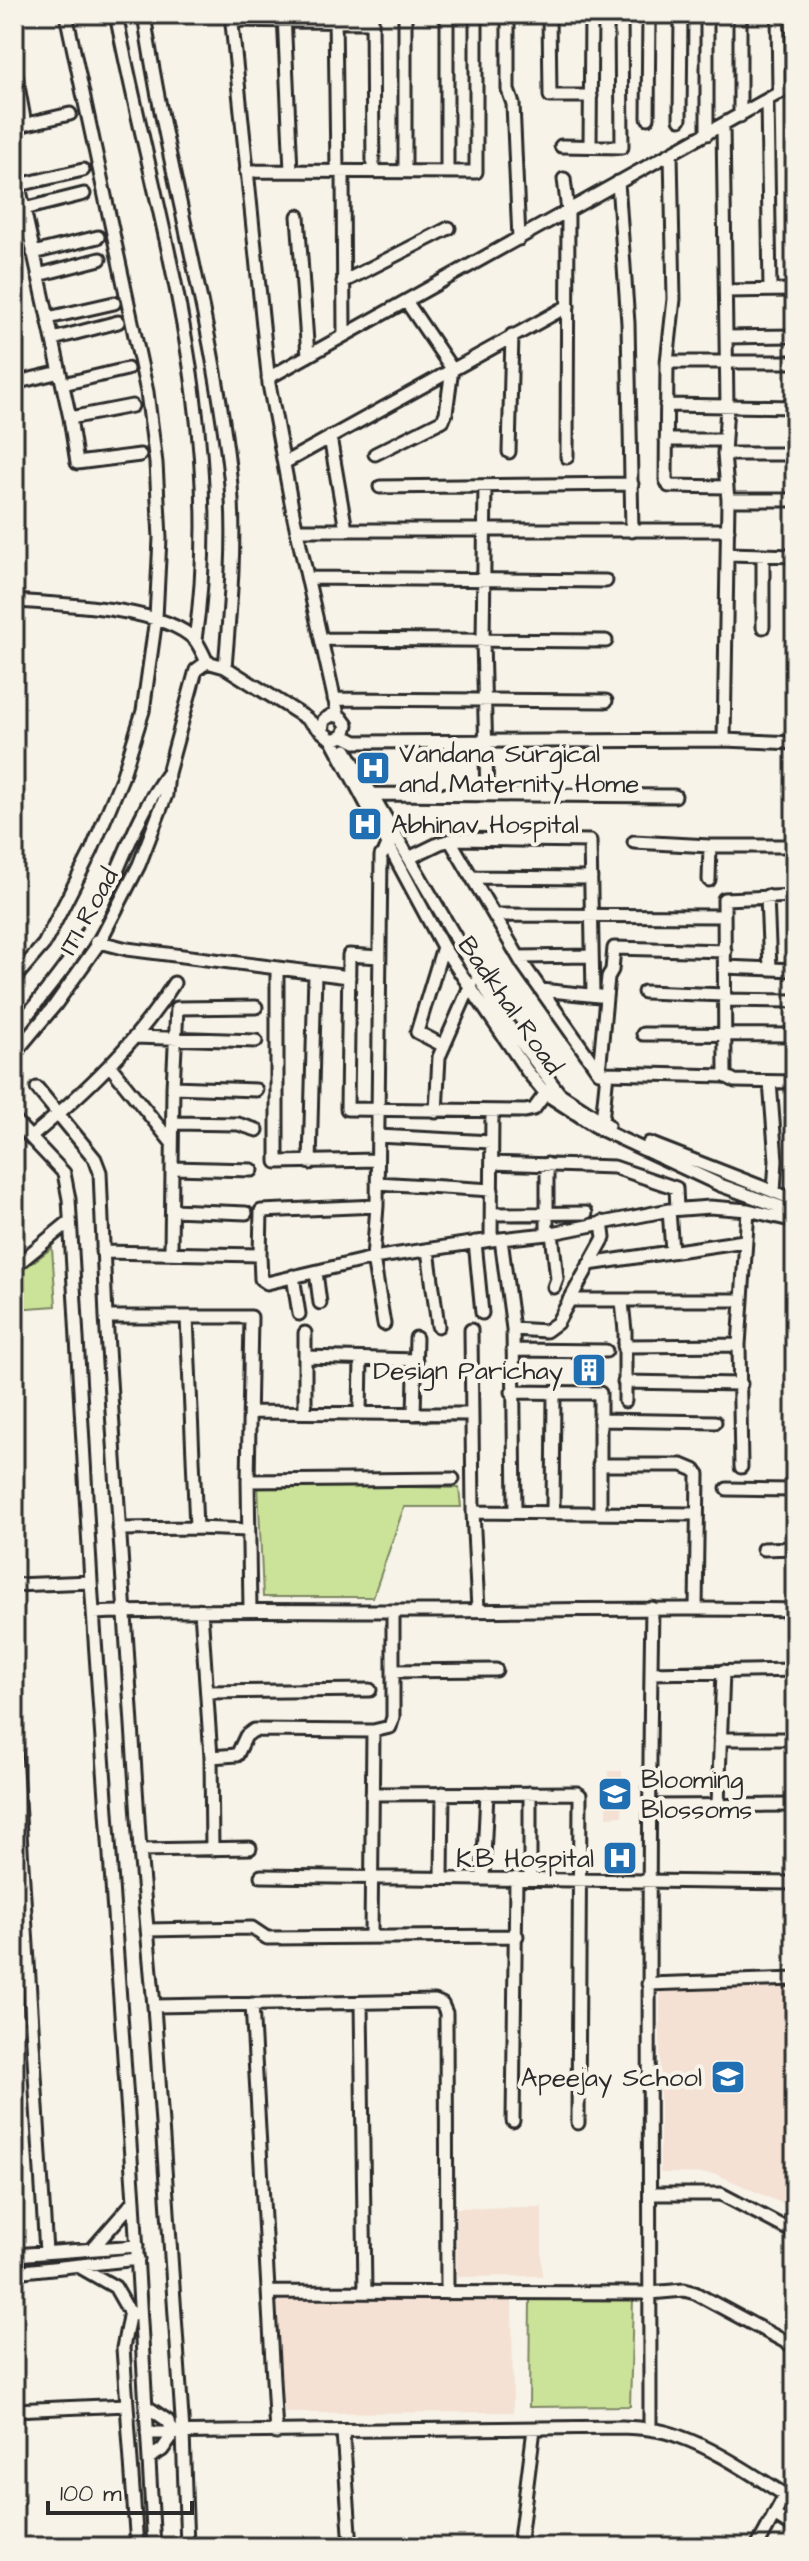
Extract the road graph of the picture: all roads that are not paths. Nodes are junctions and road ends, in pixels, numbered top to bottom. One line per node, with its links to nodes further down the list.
1 (66, 14): 112 (street)
2 (116, 14): 115 (street)
3 (144, 14): 119 (street)
4 (405, 14): 41 (street)
5 (447, 14): 42 (street)
6 (476, 14): 42 (street)
7 (508, 14): 52 (street)
8 (549, 14): 23 (street)
9 (591, 14): 23 (street)
10 (621, 14): 33 (street)
11 (649, 14): 27 (street)
12 (681, 14): 28 (street)
13 (707, 14): 31 (street)
14 (740, 14): 26 (street)
15 (778, 14): 22 (street)
16 (232, 17): 17 (street); 37 (street)
17 (284, 18): 18 (street); 38 (street)
18 (335, 18): 19 (street); 39 (street)
19 (372, 18): 40 (street)
20 (14, 64): 29 (street)
21 (795, 84): 22 (street)
22 (779, 93): 24 (street)
23 (591, 96): 33 (street)
24 (767, 100): 26 (street); 57 (street)
25 (70, 114): 29 (street)
26 (740, 116): 30 (street)
27 (648, 118)
28 (680, 119)
29 (20, 125)
30 (723, 125): 31 (street); 59 (street)
31 (707, 134): 34 (street)
32 (561, 146): 33 (street)
33 (590, 146)
34 (671, 154): 44 (street); 72 (street)
35 (14, 163): 45 (street)
36 (83, 170): 45 (street)
37 (246, 171): 38 (street); 77 (street)
38 (291, 171): 39 (street)
39 (340, 171): 40 (street); 56 (street)
40 (373, 171): 41 (street)
41 (405, 171): 42 (street)
42 (447, 171)
43 (564, 179): 48 (street)
44 (618, 182): 48 (street); 94 (street)
45 (19, 185): 47 (street)
46 (84, 194): 47 (street)
47 (24, 209): 53 (street)
48 (568, 211): 52 (street); 62 (street)
49 (298, 216): 70 (street)
50 (449, 228): 56 (street)
51 (98, 237): 53 (street)
52 (519, 239): 60 (street)
53 (33, 253): 55 (street)
54 (100, 259): 55 (street)
55 (38, 275): 63 (street)
56 (343, 282): 65 (street)
57 (770, 290): 58 (street); 59 (street)
58 (795, 290)
59 (726, 291): 68 (street)
60 (406, 301): 65 (street); 75 (street)
61 (114, 303): 63 (street)
62 (568, 306): 66 (street); 92 (street)
63 (48, 318): 69 (street)
64 (118, 322): 69 (street)
65 (344, 335): 70 (street)
66 (512, 335): 75 (street); 87 (street)
67 (795, 336): 68 (street)
68 (727, 337): 71 (street)
69 (53, 339): 76 (street)
70 (308, 356): 77 (street)
71 (727, 361): 72 (street); 73 (street); 81 (street)
72 (667, 362): 79 (street)
73 (795, 362)
74 (127, 369): 76 (street)
75 (452, 369): 84 (street); 88 (street)
76 (62, 378): 78 (street); 83 (street)
77 (268, 378): 93 (street)
78 (14, 383)
79 (666, 405): 81 (street); 85 (street)
80 (132, 406): 83 (street)
81 (727, 406): 82 (street); 86 (street)
82 (795, 407)
83 (70, 418): 91 (street)
84 (330, 437): 93 (street); 101 (street)
85 (666, 440): 86 (street); 97 (street)
86 (724, 440): 89 (street)
87 (509, 452)
88 (375, 454)
89 (724, 454): 90 (street); 97 (street)
90 (795, 454)
91 (140, 455)
92 (567, 457)
93 (284, 463): 100 (street)
94 (632, 484): 95 (street); 104 (street)
95 (485, 486): 96 (street); 102 (street)
96 (380, 487)
97 (727, 487): 98 (street)
98 (728, 500): 99 (street); 103 (street)
99 (795, 500)
100 (297, 530): 101 (street); 108 (street)
101 (346, 530): 102 (street)
102 (483, 530): 104 (street); 109 (street)
103 (728, 530): 104 (street); 105 (street)
104 (632, 531)
105 (728, 554): 106 (street); 126 (street)
106 (763, 555): 107 (street); 113 (street)
107 (795, 556)
108 (308, 578): 109 (street); 114 (street)
109 (483, 581): 110 (street); 116 (street)
110 (606, 581)
111 (14, 601): 112 (street)
112 (156, 618): 115 (street); 161 (street)
113 (763, 627)
114 (321, 639): 116 (street); 120 (street)
115 (195, 640): 118 (street)
116 (483, 641): 117 (street); 121 (street)
117 (606, 641)
118 (207, 662): 119 (street); 129 (street, ITI Road)
119 (225, 667): 124 (street)
120 (334, 699): 121 (street); 123 (street)
121 (486, 700): 122 (street); 127 (street)
122 (606, 701)
123 (338, 715): 124 (street); 125 (street)
124 (322, 730): 125 (street)
125 (339, 738): 127 (street); 130 (street, Badkhal Road); 134 (street, Badkhal Road)
126 (724, 740): 127 (street); 128 (street)
127 (486, 743): 131 (street)
128 (795, 743)
129 (168, 773): 147 (street, ITI Road); 148 (street, ITI Road)
130 (371, 794): 131 (street); 134 (street, Badkhal Road)
131 (487, 795): 132 (street)
132 (675, 796)
133 (450, 840): 138 (street); 139 (street); 140 (street)
134 (393, 842): 138 (street, Badkhal Road); 149 (street, Badkhal Road); 152 (street)
135 (634, 842): 136 (street)
136 (710, 846): 137 (street); 141 (street)
137 (795, 846)
138 (409, 858): 159 (street, Badkhal Road)
139 (471, 877): 140 (street); 144 (street)
140 (591, 878): 145 (street)
141 (709, 880)
142 (767, 896): 143 (street); 146 (street); 155 (street)
143 (795, 896)
144 (496, 915): 145 (street); 153 (street)
145 (592, 915): 146 (street); 151 (street)
146 (724, 916): 150 (street)
147 (86, 935): 148 (street); 173 (street, ITI Road)
148 (99, 943): 156 (street); 181 (street, ITI Road)
149 (443, 947): 163 (street, Badkhal Road); 180 (street)
150 (725, 951): 154 (street); 167 (street)
151 (592, 956): 153 (street); 166 (street)
152 (379, 957): 160 (street); 191 (street)
153 (519, 957): 164 (street)
154 (725, 967): 155 (street); 168 (street)
155 (770, 969): 157 (street)
156 (277, 970): 158 (street); 204 (street)
157 (795, 970)
158 (315, 973): 160 (street); 206 (street)
159 (476, 973): 163 (street); 190 (street, Badkhal Road)
160 (349, 977): 191 (street)
161 (14, 979)
162 (174, 983): 170 (street)
163 (470, 987): 180 (street); 190 (street, Badkhal Road)
164 (541, 990): 166 (street); 183 (street)
165 (644, 992): 168 (street)
166 (593, 995): 167 (street)
167 (608, 996): 183 (street)
168 (725, 998): 169 (street); 175 (street)
169 (795, 1001)
170 (159, 1007): 172 (street); 177 (street)
171 (256, 1007): 172 (street)
172 (177, 1008): 178 (street)
173 (14, 1032)
174 (643, 1034): 175 (street)
175 (725, 1035): 176 (street); 184 (street)
176 (795, 1035)
177 (135, 1037): 178 (street); 182 (street)
178 (175, 1040): 179 (street); 187 (street)
179 (256, 1041)
180 (444, 1046): 192 (street)
181 (14, 1054)
182 (110, 1066): 194 (street); 202 (street)
183 (603, 1073): 184 (street); 196 (street)
184 (725, 1076): 185 (street)
185 (770, 1082): 186 (street); 213 (street)
186 (795, 1082)
187 (173, 1087): 189 (street); 197 (street)
188 (37, 1088): 194 (street)
189 (256, 1090)
190 (549, 1090): 193 (street); 196 (street, Badkhal Road); 219 (street, Badkhal Road)
191 (378, 1109): 192 (street); 199 (street)
192 (436, 1112): 193 (street)
193 (492, 1112): 201 (street)
194 (59, 1113): 200 (street); 233 (street)
195 (14, 1120): 200 (street)
196 (602, 1121): 213 (street, Badkhal Road)
197 (173, 1123): 198 (street); 202 (street)
198 (257, 1130)
199 (378, 1136): 201 (street); 203 (street)
200 (31, 1137): 224 (street)
201 (491, 1142): 207 (street)
202 (172, 1143): 209 (street)
203 (377, 1160): 206 (street); 211 (street)
204 (277, 1162): 205 (street); 206 (street)
205 (264, 1163)
206 (310, 1163)
207 (492, 1163): 208 (street); 212 (street)
208 (547, 1164): 217 (street); 221 (street)
209 (172, 1168): 210 (street); 216 (street)
210 (252, 1170)
211 (377, 1183): 212 (street); 215 (street)
212 (492, 1190): 223 (street)
213 (774, 1192): 214 (street, Badkhal Road)
214 (795, 1200)
215 (377, 1206): 235 (street); 236 (street)
216 (172, 1210): 220 (street); 234 (street)
217 (673, 1210): 218 (street); 226 (street); 232 (street)
218 (748, 1210): 225 (street); 229 (street)
219 (795, 1212)
220 (246, 1213)
221 (547, 1213): 222 (street); 223 (street); 227 (street)
222 (586, 1213)
223 (492, 1214): 228 (street)
224 (70, 1221): 237 (street); 291 (street)
225 (795, 1221)
226 (602, 1222): 227 (street); 238 (street)
227 (549, 1234): 228 (street); 241 (street)
228 (496, 1240): 230 (street); 252 (street)
229 (744, 1241): 232 (street); 243 (street)
230 (475, 1242): 231 (street); 246 (street)
231 (428, 1250): 236 (street); 251 (street)
232 (672, 1251): 238 (street)
233 (102, 1252): 234 (street); 248 (street)
234 (171, 1252): 235 (street)
235 (260, 1255): 240 (street)
236 (373, 1258): 239 (street); 250 (street)
237 (17, 1260)
238 (589, 1264): 242 (street)
239 (316, 1272): 240 (street); 245 (street)
240 (293, 1276): 247 (street)
241 (554, 1287)
242 (569, 1300): 244 (street); 252 (street)
243 (741, 1300): 244 (street); 256 (street)
244 (622, 1302): 257 (street)
245 (320, 1303)
246 (482, 1313)
247 (299, 1314)
248 (106, 1317): 249 (street); 287 (street)
249 (187, 1317): 269 (street); 286 (street)
250 (384, 1324)
251 (438, 1326)
252 (513, 1329): 258 (street)
253 (471, 1330): 272 (street)
254 (305, 1333): 260 (street)
255 (416, 1338): 262 (street)
256 (739, 1345): 257 (street); 264 (street)
257 (624, 1346): 263 (street)
258 (513, 1350): 259 (street); 265 (street)
259 (606, 1351)
260 (305, 1357): 261 (street); 268 (street)
261 (361, 1359): 262 (street); 270 (street)
262 (416, 1360): 271 (street)
263 (624, 1382): 264 (street); 267 (street)
264 (741, 1384): 276 (street)
265 (512, 1392): 266 (street); 283 (street)
266 (554, 1394): 273 (street); 281 (street)
267 (625, 1401)
268 (305, 1411): 269 (street); 270 (street)
269 (250, 1412): 278 (street)
270 (360, 1413): 271 (street)
271 (414, 1414): 272 (street)
272 (472, 1414): 282 (street)
273 (600, 1420): 274 (street); 275 (street)
274 (715, 1422)
275 (599, 1465): 284 (street); 285 (street)
276 (741, 1467)
277 (453, 1479): 278 (street)
278 (248, 1481): 288 (street)
279 (727, 1489): 280 (street)
280 (795, 1490)
281 (553, 1511): 283 (street); 284 (street)
282 (473, 1512): 283 (street); 296 (street)
283 (515, 1512)
284 (600, 1513): 285 (street)
285 (697, 1514): 294 (street)
286 (196, 1528): 287 (street); 288 (street)
287 (119, 1529): 300 (street)
288 (248, 1530): 295 (street)
289 (795, 1548): 290 (street)
290 (763, 1549)
291 (91, 1582): 292 (street); 301 (street)
292 (14, 1585)
293 (652, 1608): 294 (street); 296 (street); 306 (street)
294 (696, 1608): 298 (street)
295 (250, 1609): 297 (street); 299 (street)
296 (478, 1609): 299 (street)
297 (201, 1610): 300 (street); 308 (street)
298 (795, 1610)
299 (393, 1611): 304 (street)
300 (125, 1612): 301 (street); 322 (street)
301 (94, 1613): 344 (street)
302 (496, 1670): 304 (street)
303 (795, 1670): 305 (street)
304 (393, 1671): 309 (street)
305 (723, 1671): 306 (street); 311 (street)
306 (651, 1673): 320 (street)
307 (370, 1690): 308 (street)
308 (208, 1692): 313 (street)
309 (373, 1731): 313 (street); 317 (street)
310 (14, 1736): 348 (street)
311 (720, 1739): 312 (street); 318 (street)
312 (795, 1739)
313 (211, 1757): 323 (street)
314 (443, 1793): 315 (street); 317 (street); 326 (street)
315 (487, 1793): 316 (street); 327 (street)
316 (530, 1793): 329 (street); 330 (street)
317 (372, 1794): 325 (street)
318 (718, 1805): 319 (street); 320 (street)
319 (795, 1805)
320 (651, 1806): 331 (street)
321 (250, 1848): 323 (street)
322 (140, 1850): 323 (street); 333 (street)
323 (212, 1850)
324 (261, 1876): 325 (street)
325 (372, 1876): 326 (street); 334 (street)
326 (442, 1877): 327 (street)
327 (483, 1878): 328 (street)
328 (516, 1878): 329 (street); 335 (street)
329 (530, 1878): 330 (street)
330 (578, 1879): 331 (street); 342 (street)
331 (649, 1880): 332 (street); 337 (street)
332 (795, 1883)
333 (147, 1930): 334 (street); 340 (street)
334 (371, 1936): 335 (street)
335 (517, 1936): 341 (street)
336 (795, 1979): 337 (street)
337 (648, 1984): 343 (street)
338 (361, 2003): 339 (street); 354 (street); 355 (street)
339 (252, 2004): 340 (street); 353 (street)
340 (154, 2006): 367 (street)
341 (513, 2121)
342 (578, 2123)
343 (651, 2194): 346 (street); 356 (street)
344 (134, 2201): 347 (street); 349 (street)
345 (795, 2213): 346 (street)
346 (791, 2231)
347 (92, 2249): 348 (street); 349 (street)
348 (46, 2252): 350 (street)
349 (138, 2252): 351 (street); 358 (street)
350 (14, 2255)
351 (80, 2267): 352 (street); 357 (street)
352 (14, 2272)
353 (269, 2292): 354 (street); 368 (street)
354 (365, 2292): 355 (street)
355 (447, 2293): 356 (street)
356 (650, 2293): 359 (street); 364 (street)
357 (130, 2311): 358 (street); 360 (street)
358 (142, 2337): 361 (street)
359 (795, 2347)
360 (127, 2405): 362 (street); 373 (street)
361 (146, 2406): 366 (street); 367 (street)
362 (14, 2410)
363 (534, 2429): 364 (street); 365 (street); 377 (street)
364 (650, 2429): 370 (street)
365 (343, 2432): 368 (street); 376 (street)
366 (147, 2433): 367 (street); 369 (street)
367 (178, 2433): 368 (street); 369 (street); 375 (street)
368 (276, 2433)
369 (149, 2458): 374 (street)
370 (790, 2498): 371 (street)
371 (774, 2515): 372 (street); 378 (street)
372 (795, 2528)
373 (137, 2547)
374 (154, 2547)
375 (187, 2547)
376 (351, 2547)
377 (519, 2547)
378 (757, 2547)

